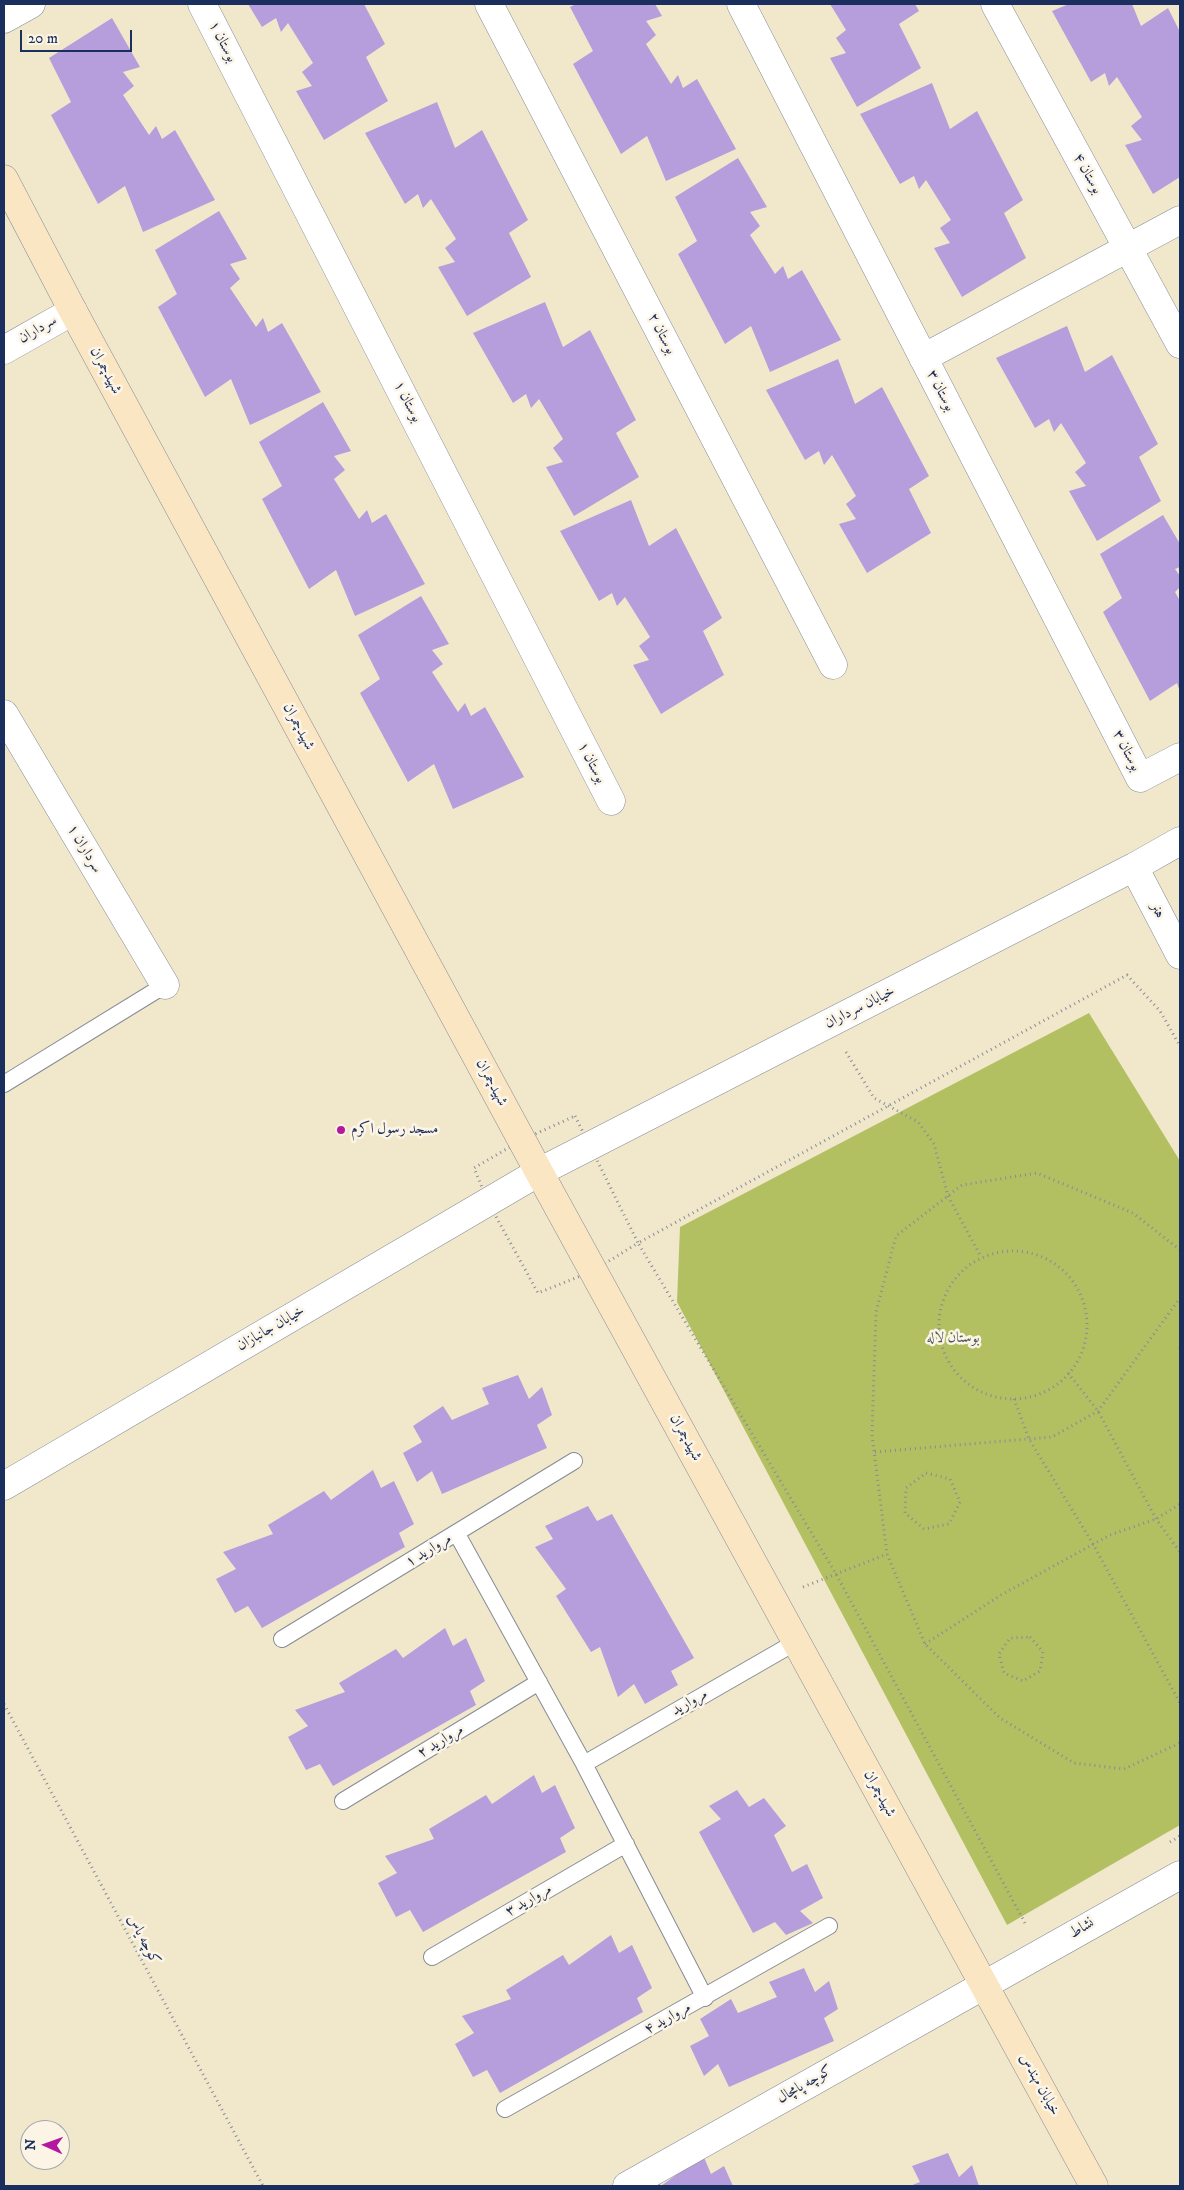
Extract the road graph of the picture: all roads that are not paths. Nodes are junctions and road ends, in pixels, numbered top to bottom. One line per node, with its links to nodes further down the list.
1 (31, 4): 6 (street)
2 (202, 4): 17 (street, بوستان ۱)
3 (489, 4): 14 (street, بوستان ۲)
4 (741, 4): 13 (street, بوستان ۳)
5 (995, 4): 9 (street, بوستان ۴)
6 (4, 19)
7 (4, 179): 10 (street, شهیدچمران)
8 (1180, 220): 9 (street)
9 (1128, 249): 11 (street, بوستان ۴); 13 (street)
10 (73, 311): 12 (street, سرداران); 23 (street, شهیدچمران)
11 (1180, 344)
12 (4, 350)
13 (923, 358): 16 (street, بوستان ۳)
14 (833, 665)
15 (4, 714): 21 (street, سرداران ۱)
16 (1180, 756)
17 (611, 801)
18 (1180, 841): 19 (street, خیابان سرداران)
19 (1134, 868): 20 (street, هنر); 23 (street, خیابان سرداران)
20 (1180, 955)
21 (165, 985): 22 (lane)
22 (4, 1084)
23 (539, 1172): 25 (street, خیابان جانبازان); 28 (street, شهیدچمران)
24 (574, 1461): 26 (lane, مروارید ۱)
25 (4, 1486)
26 (457, 1534): 27 (lane, مروارید ۱); 29 (lane)
27 (282, 1639)
28 (796, 1642): 30 (lane, مروارید); 36 (street, شهیدچمران)
29 (539, 1682): 30 (lane); 31 (lane, مروارید ۲)
30 (584, 1764): 32 (lane)
31 (343, 1801)
32 (626, 1844): 35 (lane, مروارید ۳); 37 (lane)
33 (1180, 1875): 36 (street, نشاط)
34 (829, 1926): 37 (lane, مروارید ۴)
35 (432, 1957)
36 (983, 1984): 39 (street, خیابان مهندس); 40 (street, کوچه پامچال)
37 (705, 1998): 38 (lane, مروارید ۴)
38 (505, 2109)
39 (1086, 2184)
40 (627, 2186)

